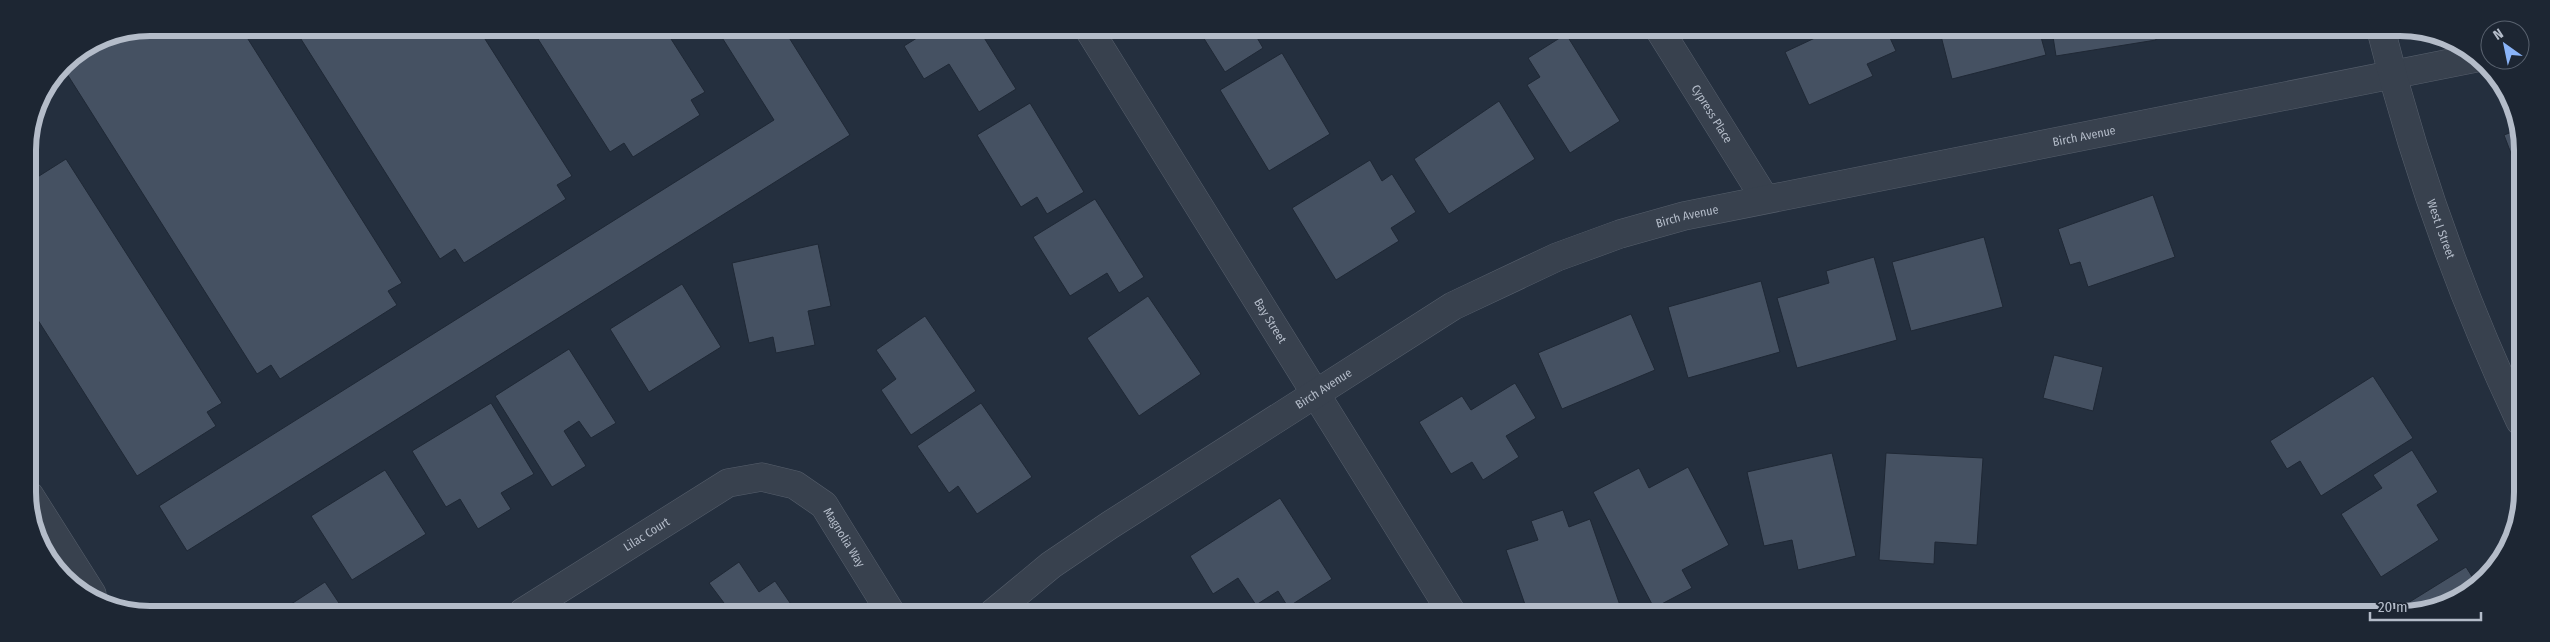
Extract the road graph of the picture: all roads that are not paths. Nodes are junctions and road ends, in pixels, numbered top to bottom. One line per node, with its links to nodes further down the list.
1 (1093, 36): 7 (street, Bay Street)
2 (1663, 36): 6 (street, Cypress Place)
3 (2382, 36): 5 (street, West I Street)
4 (2468, 59): 5 (street, Birch Avenue)
5 (2392, 74): 6 (street, Birch Avenue); 8 (street, West I Street)
6 (1765, 199): 7 (street, Birch Avenue)
7 (1317, 394): 14 (street, Birch Avenue); 15 (street, Bay Street)
8 (2514, 408)
9 (778, 481): 12 (street, Lilac Court); 13 (street, Magnolia Way)
10 (37, 507): 11 (street)
11 (87, 586)
12 (533, 606)
13 (888, 606)
14 (1001, 606)
15 (1448, 606)

